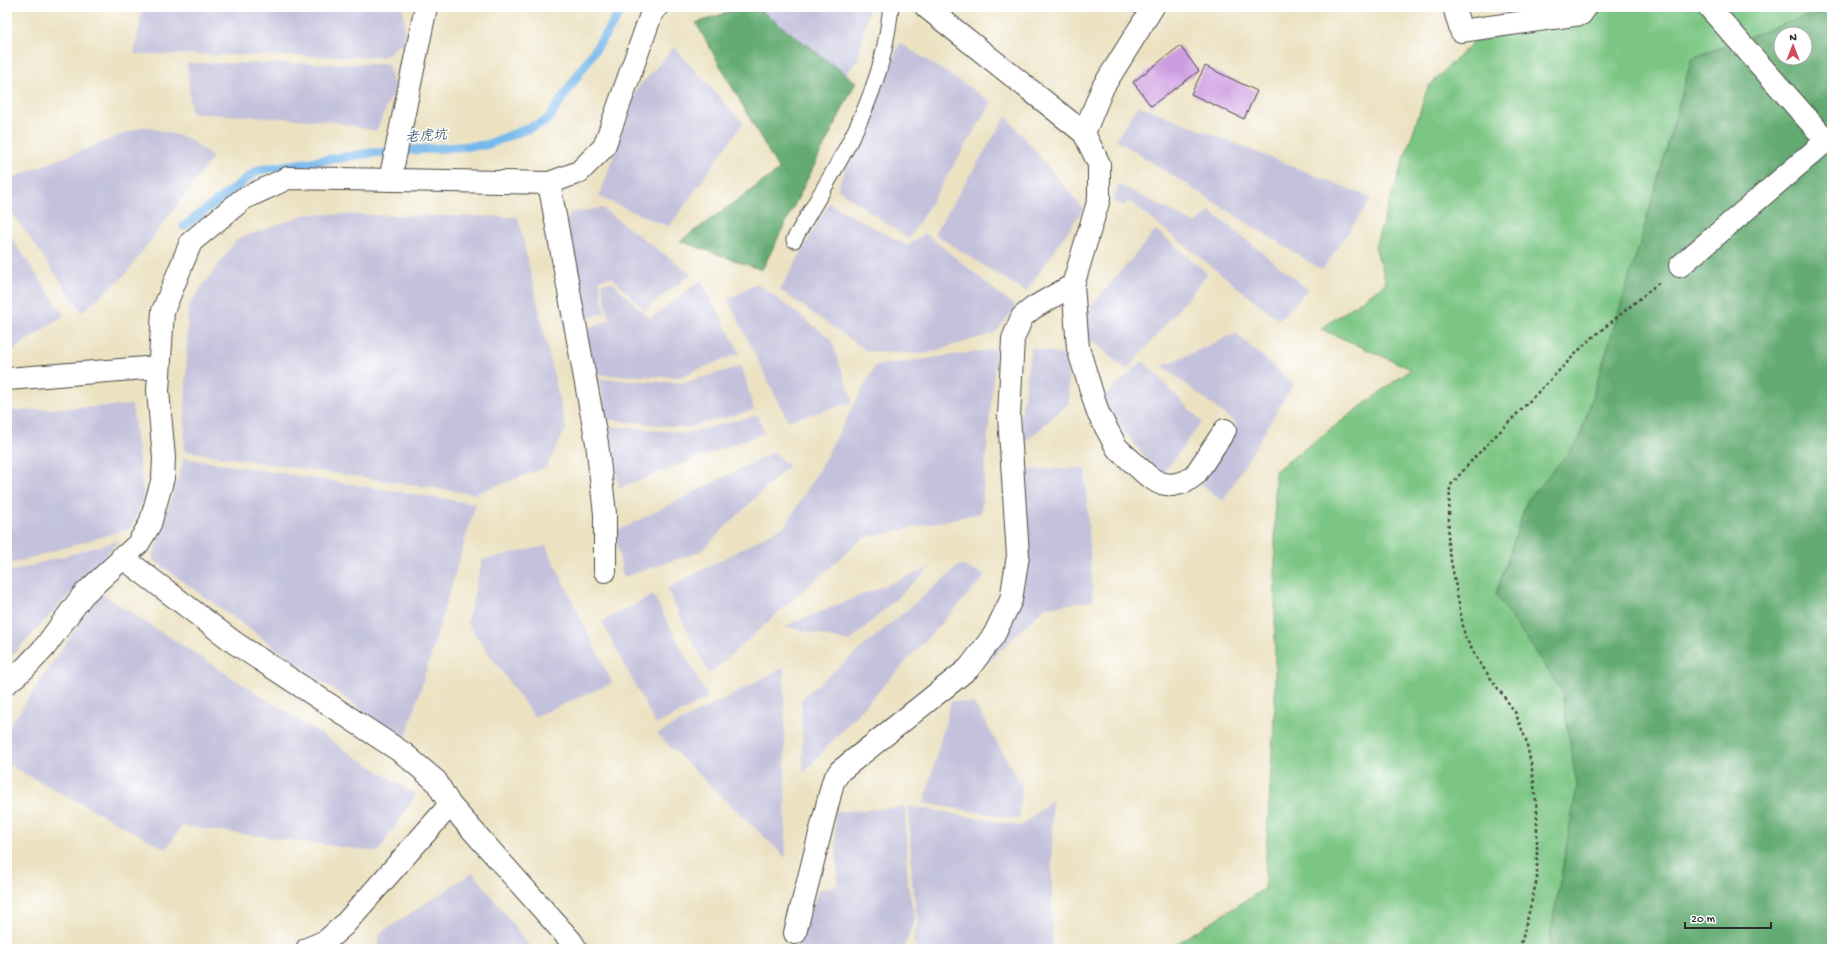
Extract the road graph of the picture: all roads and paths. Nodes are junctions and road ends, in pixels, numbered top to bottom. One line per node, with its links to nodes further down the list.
1 (426, 7): 11 (street)
2 (657, 7): 12 (street)
3 (891, 7): 13 (lane)
4 (926, 7): 9 (street)
5 (1153, 7): 9 (street)
6 (1454, 7): 7 (street)
7 (1586, 7)
8 (1709, 7): 10 (street)
9 (1084, 133): 15 (street)
10 (1829, 138): 14 (street)
11 (391, 174): 12 (street); 16 (street)
12 (550, 183): 20 (street)
13 (794, 240)
14 (1680, 266): 26 (path)
15 (1073, 285): 18 (street); 23 (street)
16 (158, 367): 17 (street); 19 (street)
17 (7, 379)
18 (1225, 430)
19 (122, 557): 21 (street); 22 (street)
20 (606, 571)
21 (7, 683)
22 (450, 805): 24 (street); 25 (street)
23 (795, 933)
24 (307, 949)
25 (576, 949)
26 (1520, 949)

